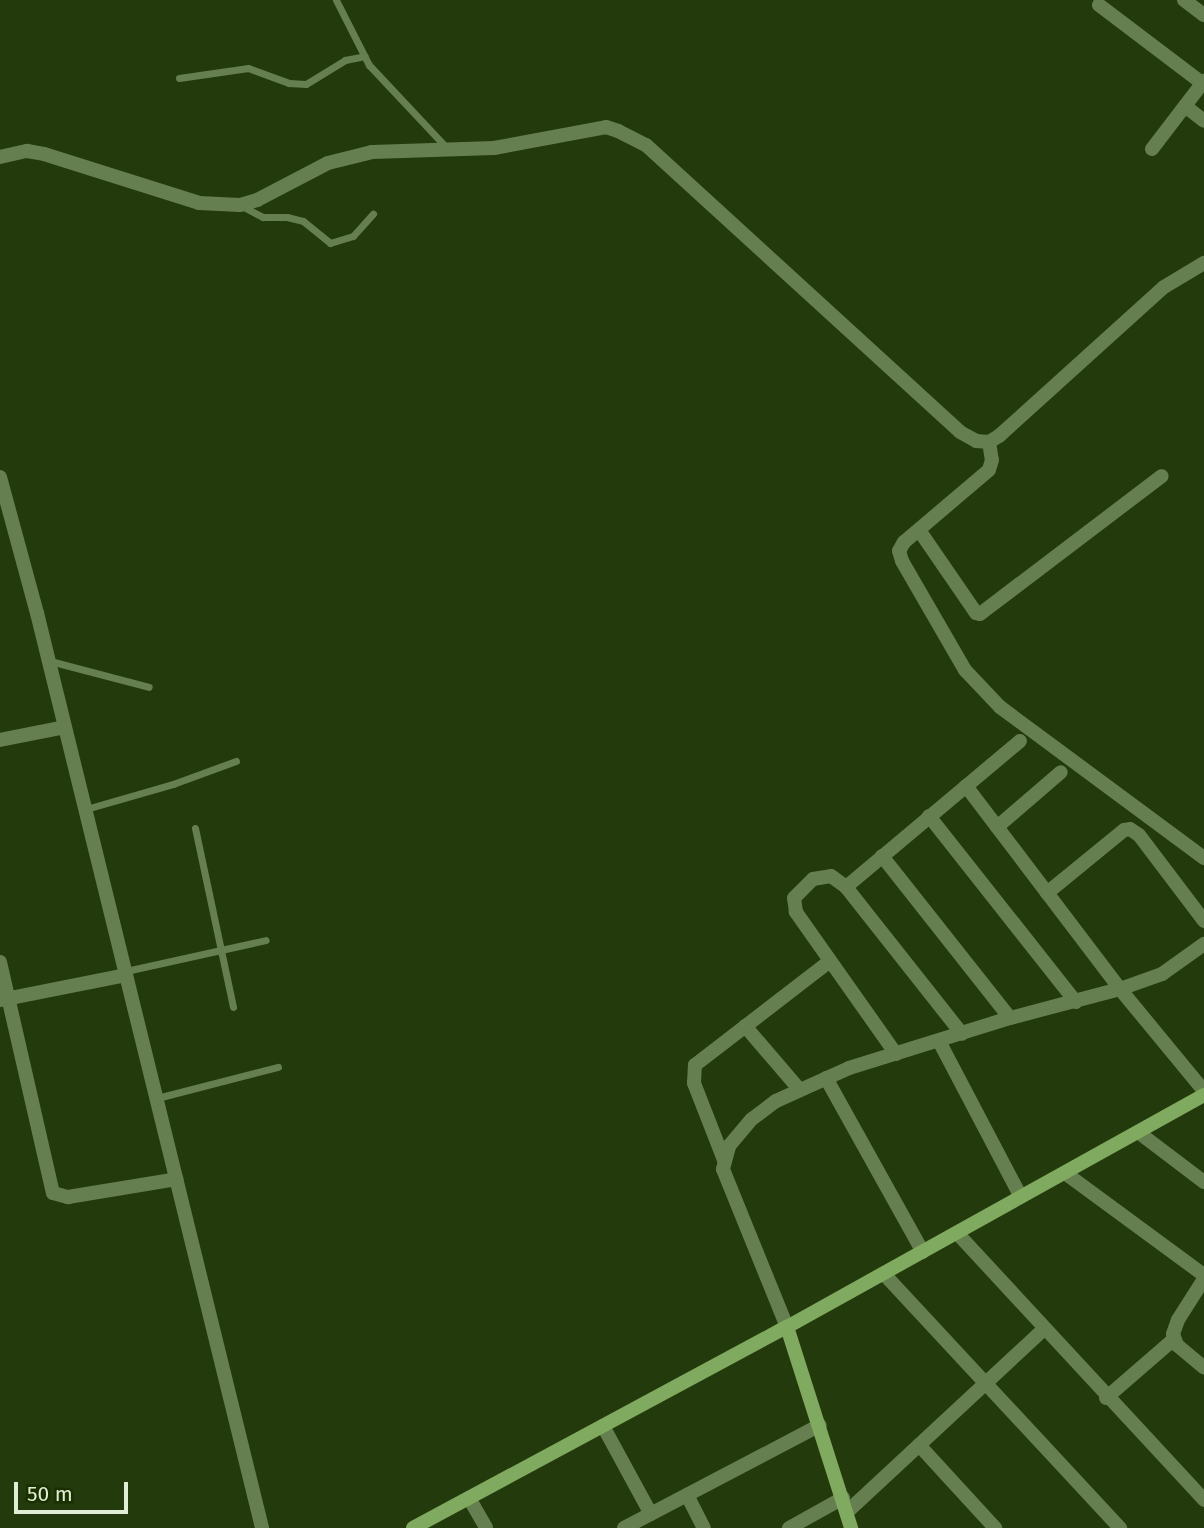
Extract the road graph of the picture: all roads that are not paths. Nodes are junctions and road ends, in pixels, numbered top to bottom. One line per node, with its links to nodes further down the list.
1 (336, 0): 5 (lane)
2 (1184, 0): 4 (street)
3 (1099, 5): 7 (street)
4 (1204, 15)
5 (365, 56): 6 (lane); 11 (lane)
6 (179, 78)
7 (1203, 82): 8 (street)
8 (1185, 106): 9 (street); 10 (street)
9 (1204, 121)
10 (1152, 149)
11 (448, 150): 13 (street); 16 (street)
12 (0, 157): 13 (street)
13 (240, 205): 14 (lane)
14 (373, 215)
15 (1204, 263): 16 (street)
16 (989, 442): 19 (street)
17 (1162, 476): 19 (street)
18 (0, 477): 20 (street)
19 (919, 530): 33 (street)
20 (49, 661): 21 (lane); 22 (street)
21 (149, 687)
22 (65, 727): 23 (street); 28 (street)
23 (0, 740)
24 (1020, 741): 27 (street)
25 (236, 761): 28 (lane)
26 (1061, 772): 30 (street)
27 (966, 786): 29 (street); 30 (street)
28 (86, 809): 42 (street)
29 (929, 816): 32 (street); 45 (street)
30 (997, 827): 35 (street)
31 (195, 828): 39 (lane)
32 (882, 856): 34 (street); 47 (street)
33 (1204, 858)
34 (846, 887): 40 (street); 49 (street)
35 (1047, 893): 36 (street); 43 (street)
36 (1204, 921)
37 (266, 940): 39 (lane)
38 (1204, 944): 43 (street)
39 (220, 950): 42 (lane); 46 (lane)
40 (830, 961): 48 (street); 51 (street)
41 (0, 962): 44 (street)
42 (126, 973): 44 (street); 56 (street)
43 (1120, 989): 45 (street); 55 (street)
44 (4, 1000): 60 (street)
45 (1076, 1002): 47 (street)
46 (233, 1007)
47 (1010, 1018): 49 (street)
48 (745, 1026): 54 (street); 58 (street)
49 (962, 1034): 50 (street)
50 (940, 1041): 51 (street); 62 (street)
51 (896, 1054): 53 (street)
52 (278, 1068): 56 (lane)
53 (826, 1078): 54 (street); 64 (street)
54 (799, 1089): 58 (street)
55 (1204, 1093): 57 (street)
56 (157, 1098): 60 (street)
57 (1139, 1132): 59 (street); 61 (street)
58 (724, 1160): 67 (street)
59 (1065, 1173): 62 (street); 66 (street)
60 (177, 1179): 81 (street)
61 (1204, 1182)
62 (1021, 1197): 63 (street)
63 (957, 1233): 64 (street); 68 (street)
64 (923, 1252): 65 (street)
65 (884, 1274): 67 (street); 71 (street)
66 (1204, 1277): 69 (street)
67 (787, 1327): 73 (street); 74 (street)
68 (1044, 1329): 71 (street); 72 (street)
69 (1174, 1339): 70 (street); 72 (street)
70 (1204, 1368)
71 (987, 1382): 75 (street); 89 (street)
72 (1106, 1398): 78 (street)
73 (820, 1425): 76 (street); 79 (street)
74 (603, 1426): 77 (street); 80 (street)
75 (919, 1445): 79 (street); 88 (street)
76 (687, 1495): 80 (street); 85 (street)
77 (470, 1498): 82 (street); 83 (street)
78 (1204, 1500)
79 (845, 1505): 86 (street); 87 (street)
80 (644, 1521): 84 (street)
81 (262, 1528)
82 (413, 1528)
83 (486, 1528)
84 (625, 1528)
85 (704, 1528)
86 (789, 1528)
87 (851, 1528)
88 (995, 1528)
89 (1120, 1528)

